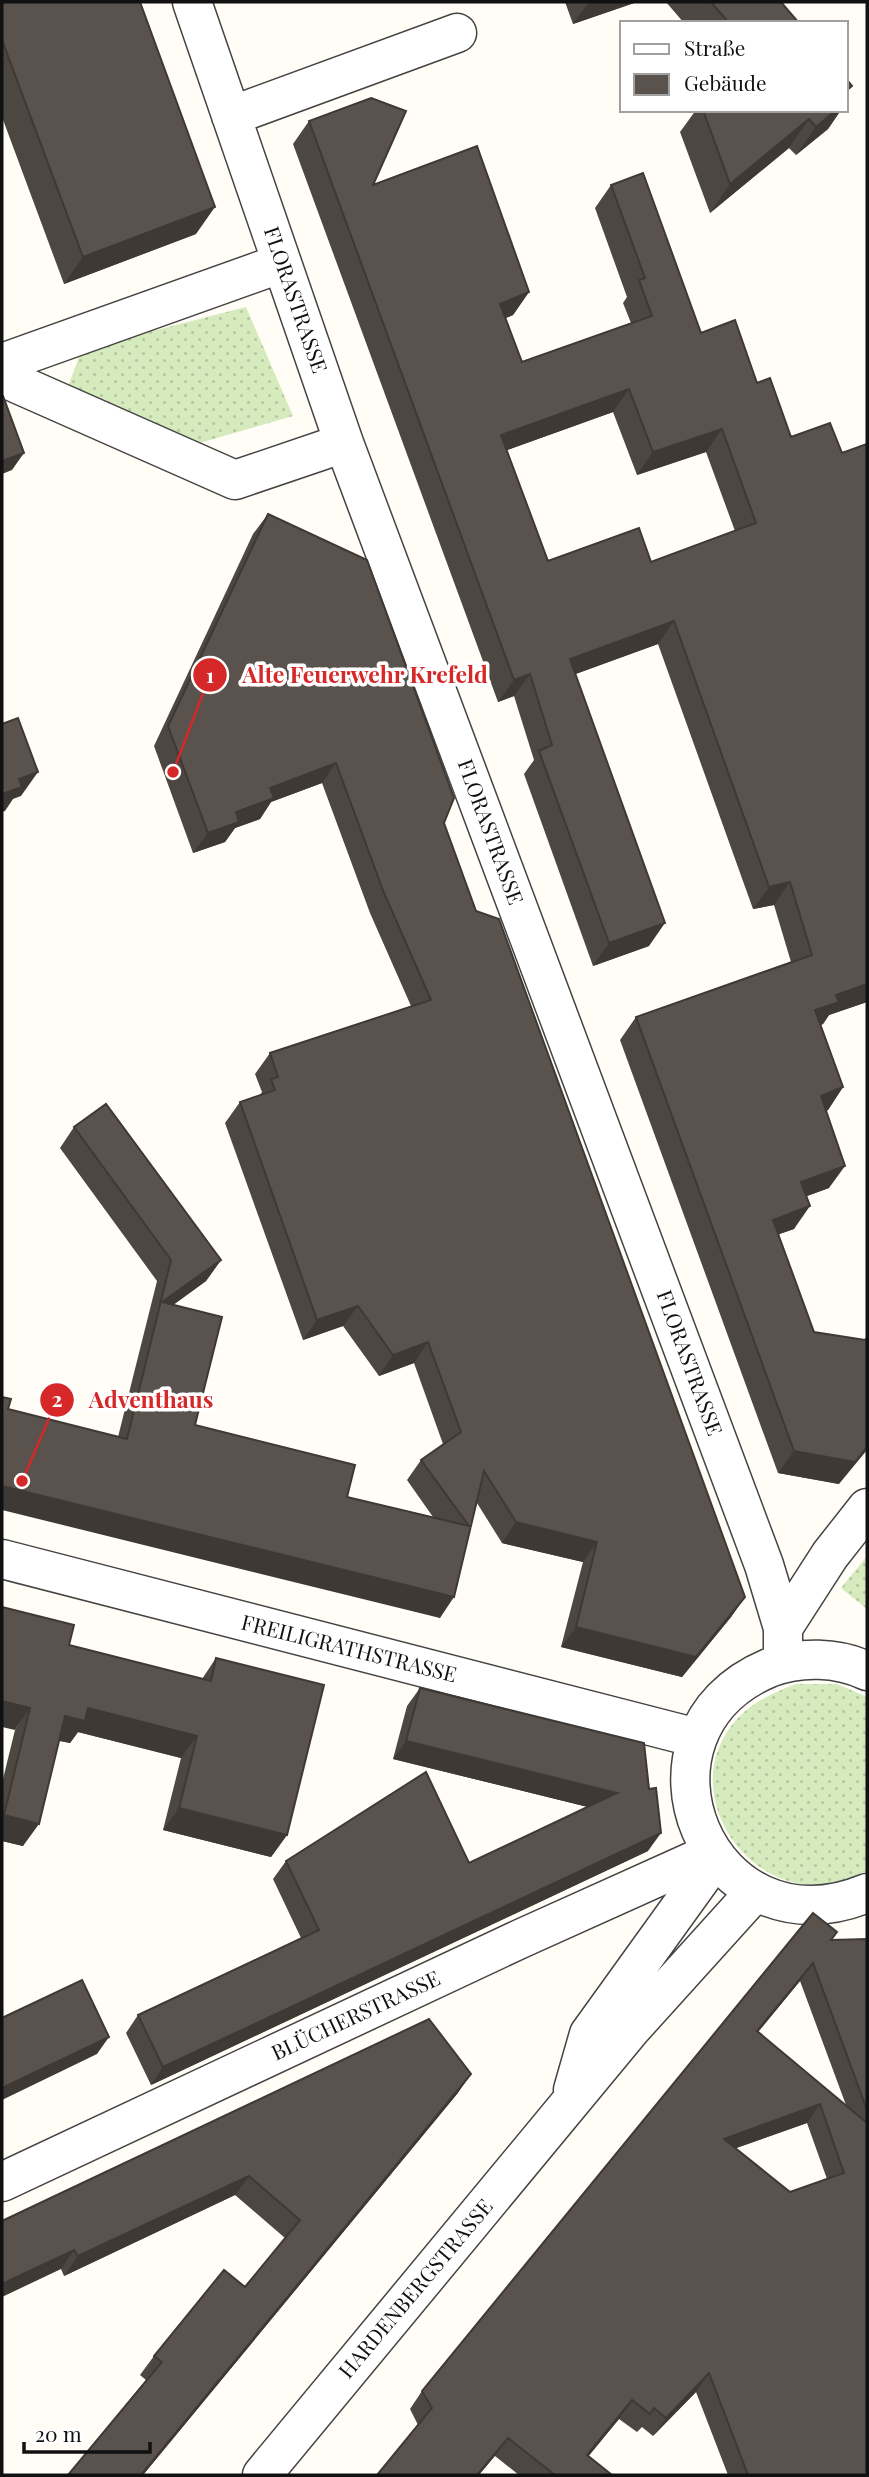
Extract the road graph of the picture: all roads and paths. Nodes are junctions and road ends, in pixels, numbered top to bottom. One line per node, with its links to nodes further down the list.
1 (192, 2): 3 (street, FLORASTRASSE)
2 (457, 33): 3 (street)
3 (231, 116): 4 (street, FLORASTRASSE)
4 (282, 263): 5 (street); 6 (street, FLORASTRASSE)
5 (3, 364): 6 (street)
6 (345, 443): 9 (street, FLORASTRASSE)
7 (867, 1508): 9 (street)
8 (2, 1559): 11 (street, FREILIGRATHSTRASSE)
9 (783, 1645): 10 (street); 11 (street)
10 (867, 1671)
11 (697, 1738): 12 (street)
12 (713, 1856): 13 (street); 15 (street, HARDENBERGSTRASSE); 16 (street, BLÜCHERSTRASSE)
13 (755, 1892): 14 (street); 15 (street, HARDENBERGSTRASSE)
14 (867, 1894)
15 (570, 2103): 17 (street, HARDENBERGSTRASSE)
16 (2, 2182)
17 (262, 2475)

